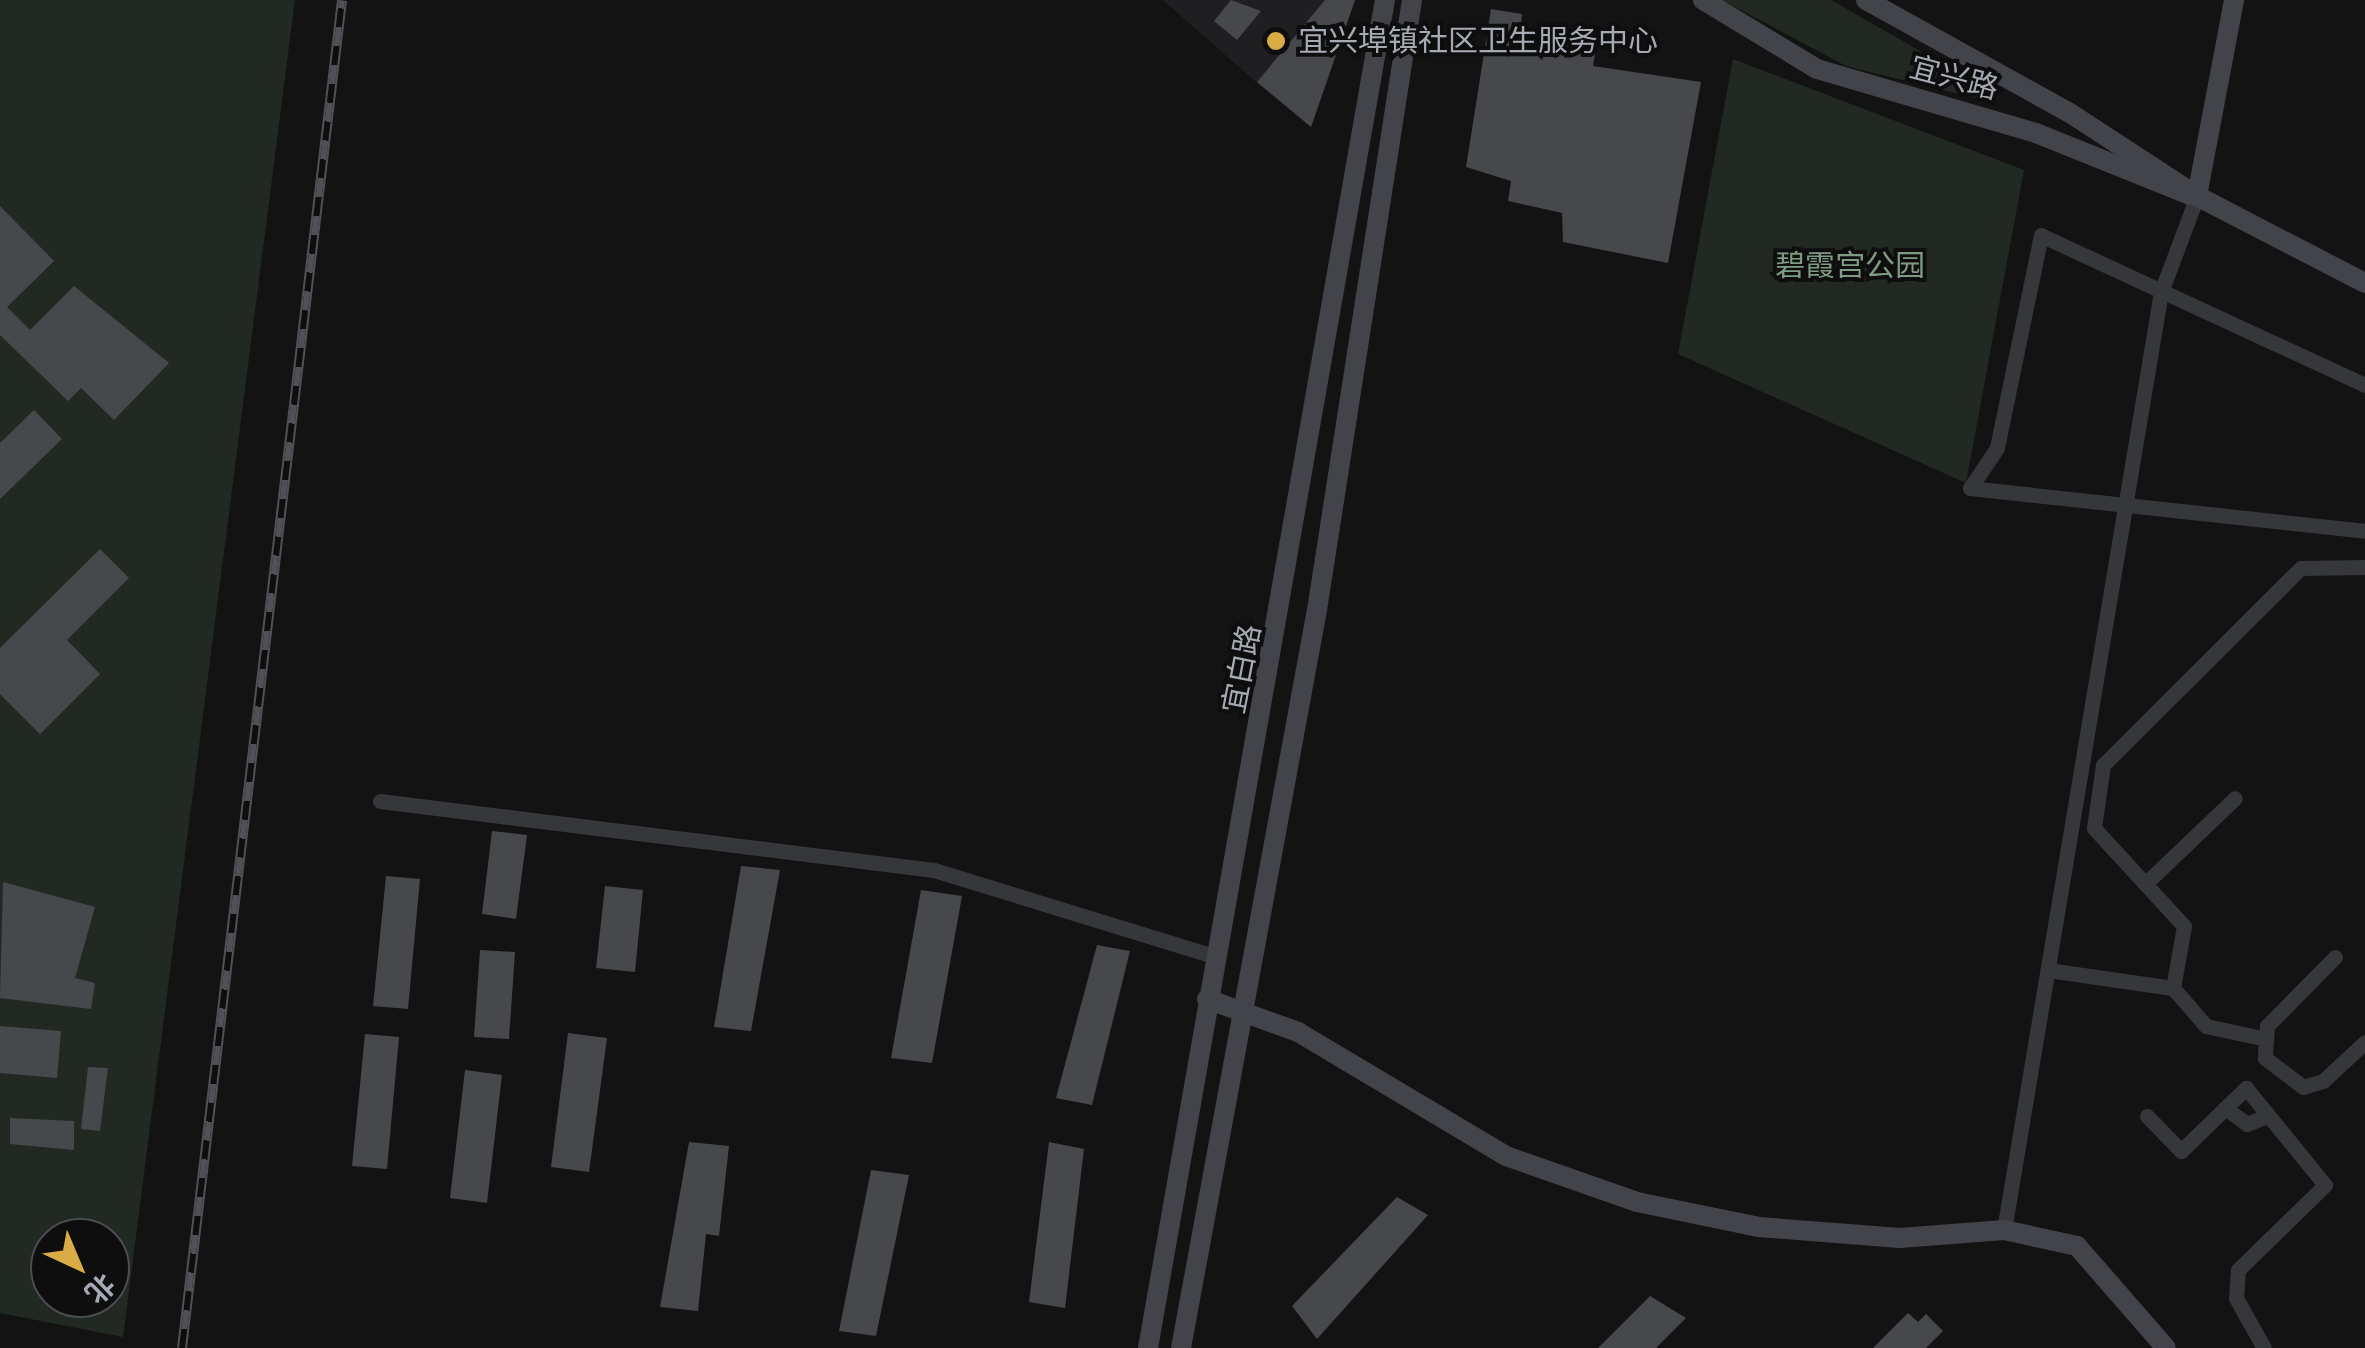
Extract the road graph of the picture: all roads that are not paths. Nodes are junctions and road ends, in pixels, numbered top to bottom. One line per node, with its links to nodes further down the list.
1 (1385, 0): 16 (street, 宜白路)
2 (1412, 0): 21 (street)
3 (1703, 0): 6 (street, 宜兴路)
4 (1866, 0): 6 (street, 宜兴路)
5 (2234, 0): 6 (street)
6 (2197, 196): 7 (street, 宜兴路); 8 (street)
7 (2365, 283)
8 (2161, 292): 9 (street); 10 (street); 10 (street)
9 (2365, 386)
10 (2122, 505): 11 (street); 18 (street)
11 (2365, 531)
12 (2365, 566): 15 (street)
13 (2235, 798): 15 (street)
14 (380, 802): 16 (street)
15 (2145, 884): 19 (street)
16 (1217, 957): 20 (street, 宜白路)
17 (2335, 957): 22 (street)
18 (2048, 970): 19 (street); 29 (street)
19 (2173, 988): 22 (street)
20 (1207, 1000): 21 (street); 30 (street, 宜白路)
21 (1239, 1009): 29 (street); 31 (street)
22 (2262, 1038): 24 (street)
23 (2365, 1042): 24 (street)
24 (2276, 1072): 25 (street)
25 (2252, 1095): 26 (street); 28 (street)
26 (2225, 1108): 27 (street); 28 (street)
27 (2147, 1116)
28 (2262, 1118): 33 (street)
29 (2004, 1230): 32 (street)
30 (1148, 1348)
31 (1182, 1348)
32 (2166, 1348)
33 (2264, 1348)

